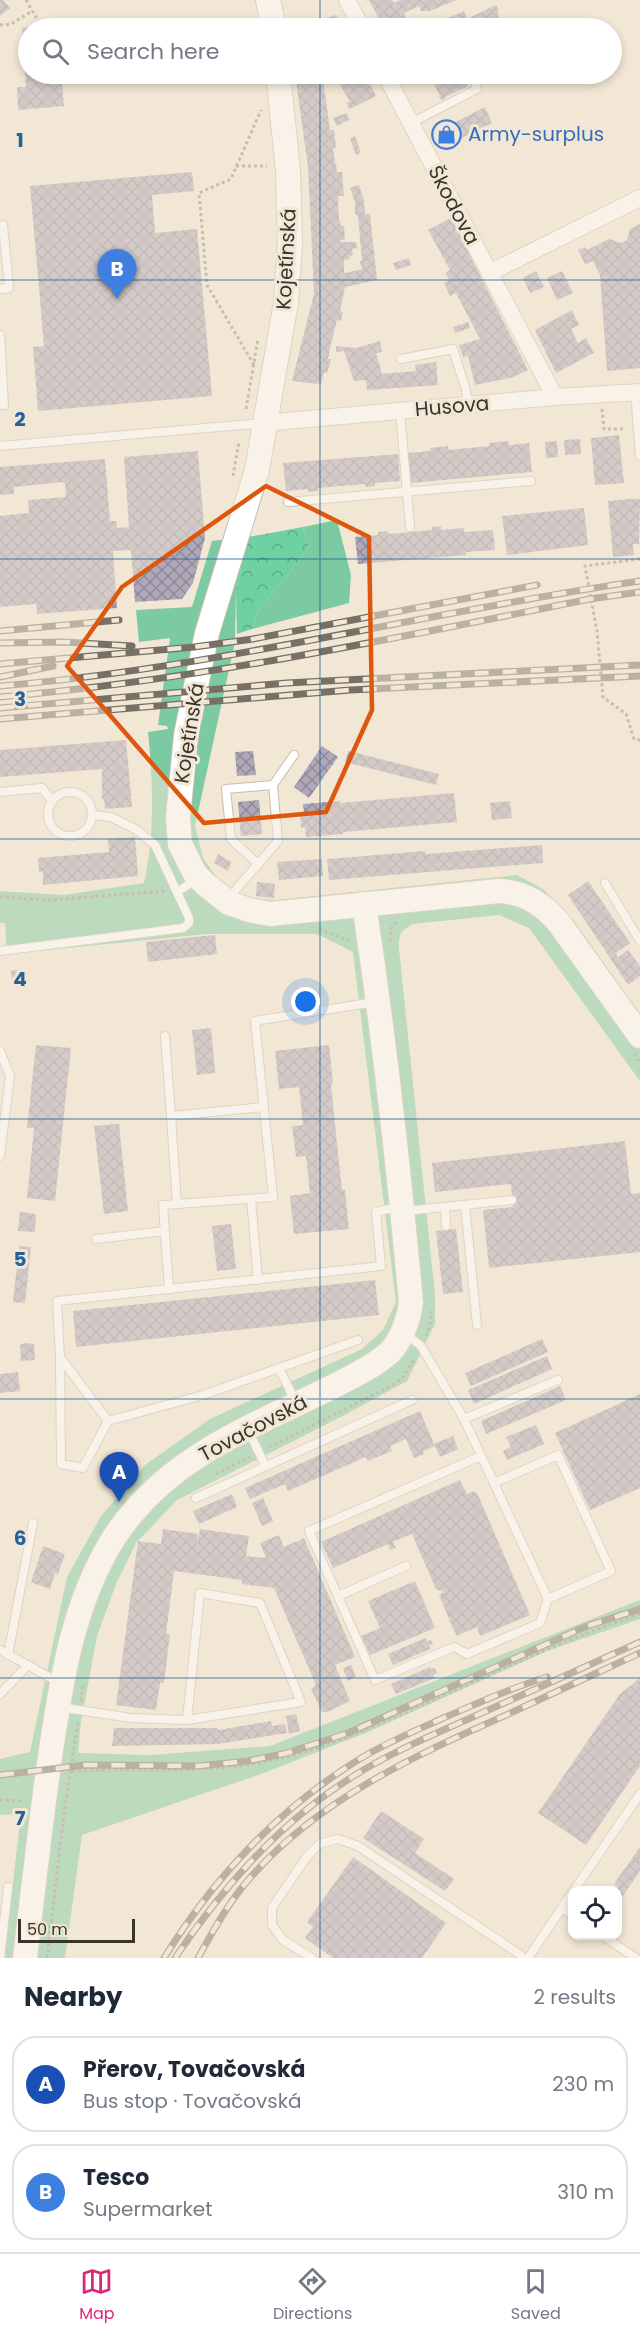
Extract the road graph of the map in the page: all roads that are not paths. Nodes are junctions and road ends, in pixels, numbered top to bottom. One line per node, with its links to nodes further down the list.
1 (349, 1): 2 (street)
2 (357, 18)
3 (279, 84): 18 (main road, Kojetínská)
4 (390, 84): 6 (street, Škodova)
5 (476, 84): 6 (lane)
6 (411, 123): 9 (street, Škodova)
7 (640, 198): 9 (street)
8 (0, 226): 10 (lane)
9 (489, 273): 14 (street, Škodova)
10 (0, 289)
11 (0, 335): 15 (lane)
12 (401, 359): 16 (lane)
13 (638, 392): 14 (street, Husova); 20 (lane)
14 (555, 397): 16 (street, Husova)
15 (0, 405)
16 (468, 405): 17 (street, Husova)
17 (400, 411): 18 (street, Husova); 22 (lane)
18 (255, 416): 19 (lane); 31 (main road, Kojetínská)
19 (0, 446)
20 (640, 456)
21 (531, 481): 22 (lane)
22 (407, 491): 23 (lane); 24 (lane)
23 (288, 502)
24 (410, 527)
25 (294, 756): 26 (lane)
26 (273, 785): 30 (lane); 30 (lane)
27 (0, 792): 28 (lane)
28 (52, 801): 29 (lane); 29 (lane)
29 (92, 814): 33 (lane)
30 (257, 863): 34 (lane)
31 (199, 878): 33 (lane); 34 (main road, Kojetínská)
32 (605, 884): 36 (lane)
33 (177, 892): 37 (lane)
34 (225, 901): 35 (main road, Kojetínská)
35 (364, 904): 38 (main road, Tovačovská); 39 (main road, Kojetínská)
36 (640, 941)
37 (0, 951)
38 (379, 1001): 42 (lane); 50 (main road, Tovačovská)
39 (636, 1033)
40 (165, 1036): 43 (lane)
41 (0, 1051): 44 (lane)
42 (264, 1107): 43 (lane); 45 (lane)
43 (171, 1116): 47 (lane)
44 (0, 1156)
45 (250, 1199): 47 (lane); 54 (lane)
46 (512, 1200): 48 (lane)
47 (177, 1204): 52 (lane)
48 (465, 1205): 49 (lane); 56 (lane)
49 (445, 1207): 50 (lane); 51 (lane)
50 (402, 1209): 54 (lane); 57 (main road, Tovačovská)
51 (446, 1226)
52 (165, 1231): 53 (lane); 55 (lane)
53 (96, 1239)
54 (258, 1280): 55 (lane)
55 (169, 1289): 59 (lane)
56 (477, 1325)
57 (403, 1333): 63 (main road, Tovačovská); 64 (lane)
58 (358, 1340): 60 (lane)
59 (60, 1357): 65 (lane); 65 (lane)
60 (279, 1368): 63 (lane); 65 (lane)
61 (558, 1380): 64 (lane)
62 (412, 1401): 68 (lane)
63 (296, 1405): 66 (main road, Tovačovská)
64 (464, 1419): 67 (lane)
65 (108, 1421)
66 (247, 1428): 68 (lane); 78 (main road, Tovačovská)
67 (481, 1456): 69 (lane); 73 (lane)
68 (264, 1466): 70 (lane)
69 (494, 1483): 74 (lane); 74 (lane)
70 (196, 1498)
71 (33, 1523): 75 (lane)
72 (406, 1566): 73 (lane)
73 (338, 1596): 74 (lane)
74 (548, 1599)
75 (4, 1653): 76 (lane)
76 (28, 1665): 77 (lane); 78 (lane)
77 (0, 1694)
78 (60, 1695): 79 (lane); 88 (main road, Tovačovská)
79 (187, 1720): 79 (lane)
80 (640, 1794): 81 (lane)
81 (577, 1886)
82 (8, 1887): 87 (lane)
83 (568, 1899): 84 (lane)
84 (562, 1908): 85 (lane); 90 (lane)
85 (568, 1912)
86 (610, 1940): 91 (lane)
87 (0, 1958)
88 (25, 1958)
89 (312, 1958): 90 (lane)
90 (527, 1958)
91 (636, 1958)

